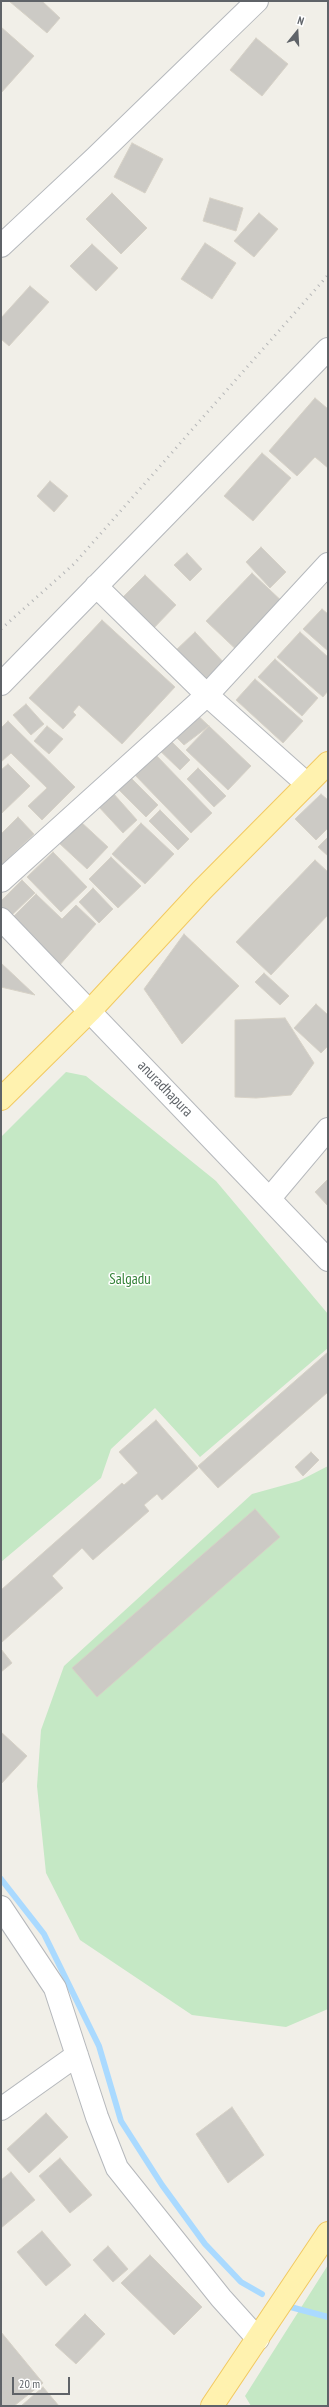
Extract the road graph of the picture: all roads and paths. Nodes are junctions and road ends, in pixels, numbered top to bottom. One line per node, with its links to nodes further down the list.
1 (257, 1): 2 (street)
2 (1, 246)
3 (328, 349): 5 (street)
4 (328, 564): 7 (street)
5 (96, 586): 6 (street); 7 (street)
6 (1, 684)
7 (207, 695): 9 (street); 10 (street)
8 (328, 763): 9 (main road)
9 (307, 784): 12 (main road)
10 (1, 881)
11 (1, 919): 12 (street, anuradhapura)
12 (90, 1011): 13 (main road); 15 (street, anuradhapura)
13 (1, 1099)
14 (328, 1129): 15 (street)
15 (270, 1198): 16 (street, anuradhapura)
16 (328, 1260)
17 (1, 1907): 18 (street)
18 (78, 2055): 19 (street); 21 (street)
19 (1, 2109)
20 (328, 2233): 21 (main road)
21 (258, 2339): 22 (main road)
22 (212, 2406)

